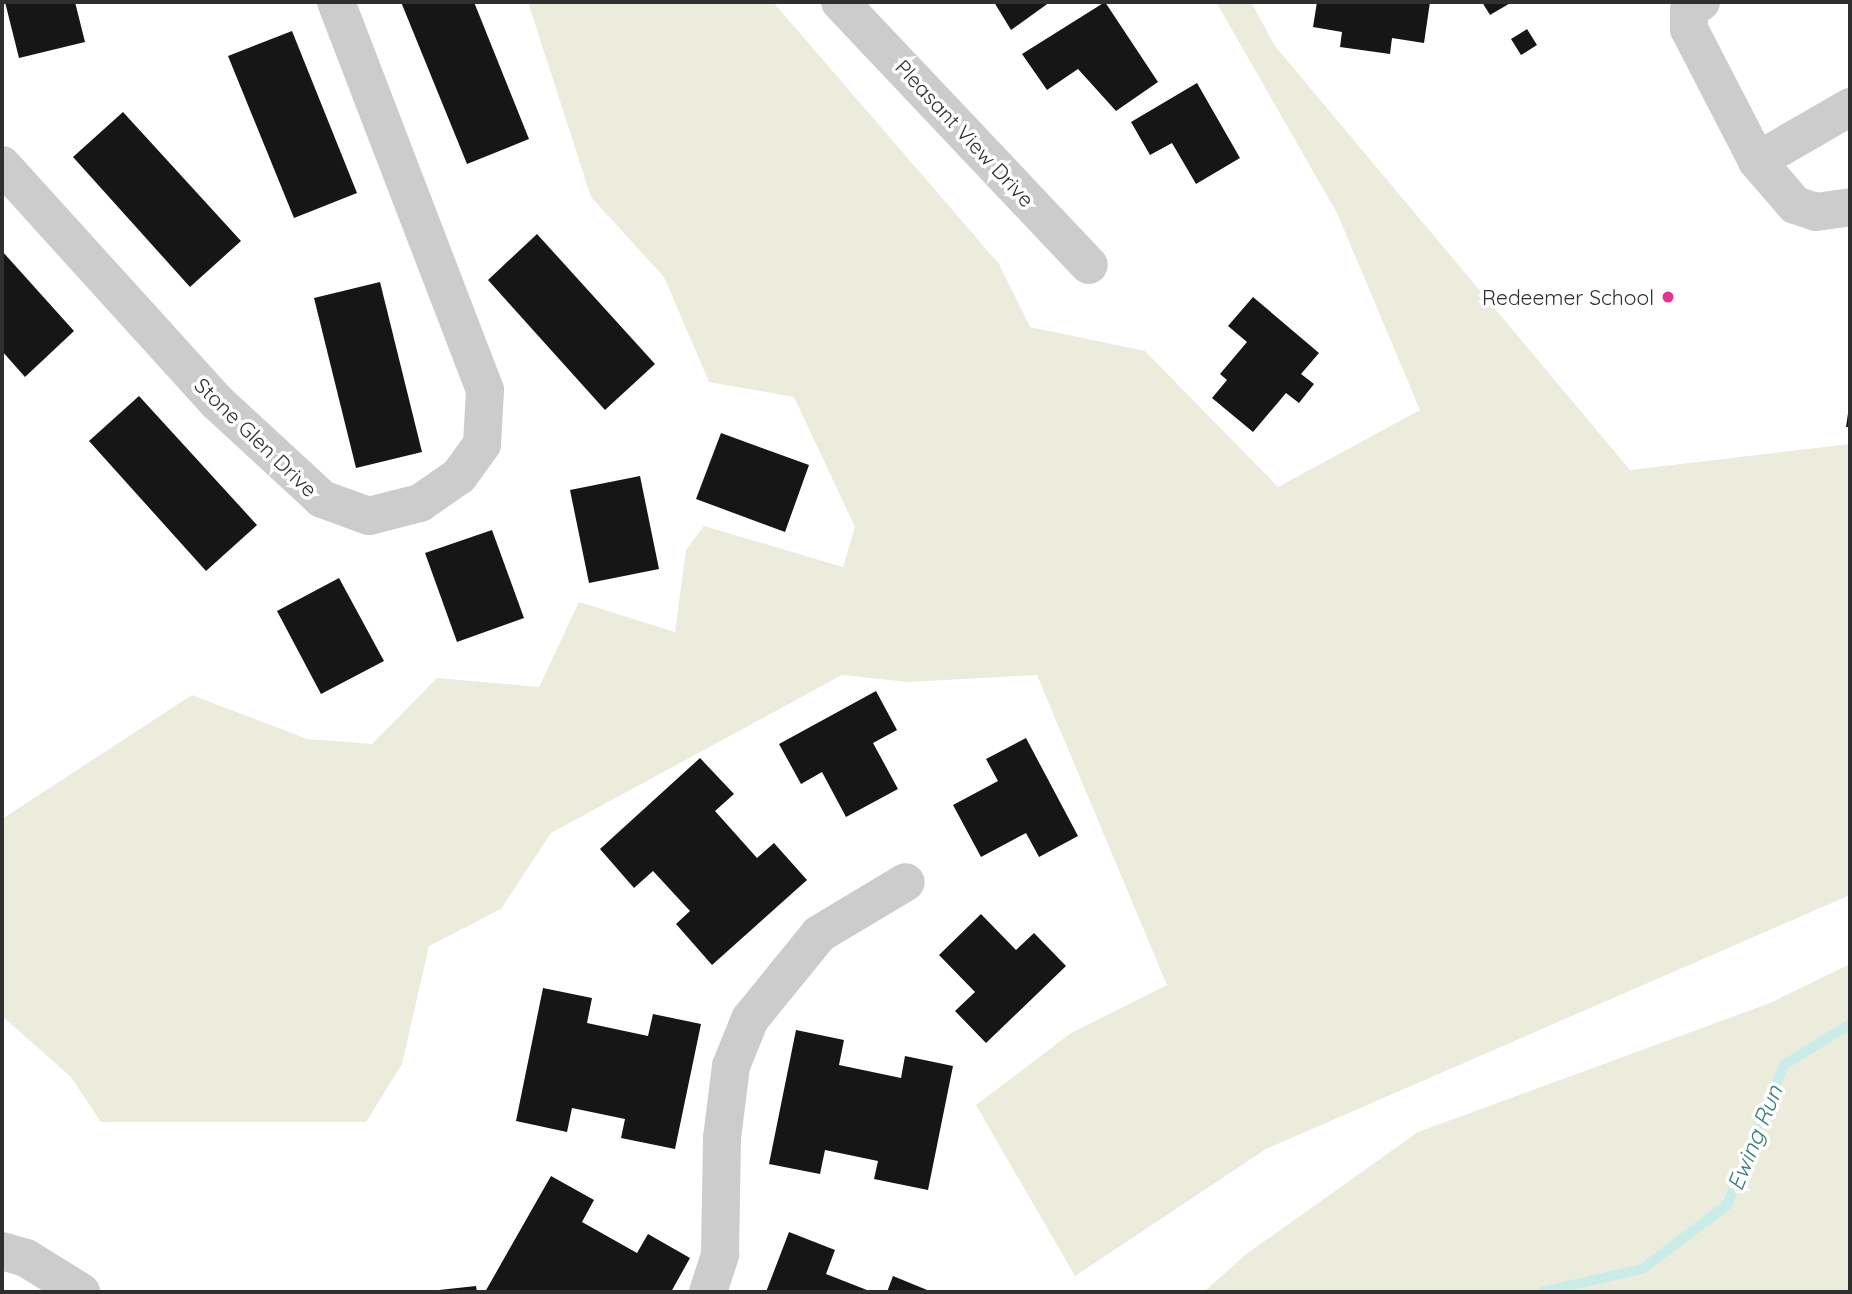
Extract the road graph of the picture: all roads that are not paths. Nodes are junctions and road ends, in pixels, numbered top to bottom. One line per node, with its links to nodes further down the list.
1 (336, 2): 6 (street, Stone Glen Drive)
2 (840, 2): 8 (street, Pleasant View Drive)
3 (1701, 2): 5 (street)
4 (1850, 107): 5 (street)
5 (1757, 161): 7 (street)
6 (2, 165)
7 (1850, 207)
8 (1089, 265)
9 (906, 882): 12 (street)
10 (2, 1251): 11 (street)
11 (81, 1292)
12 (708, 1292)

